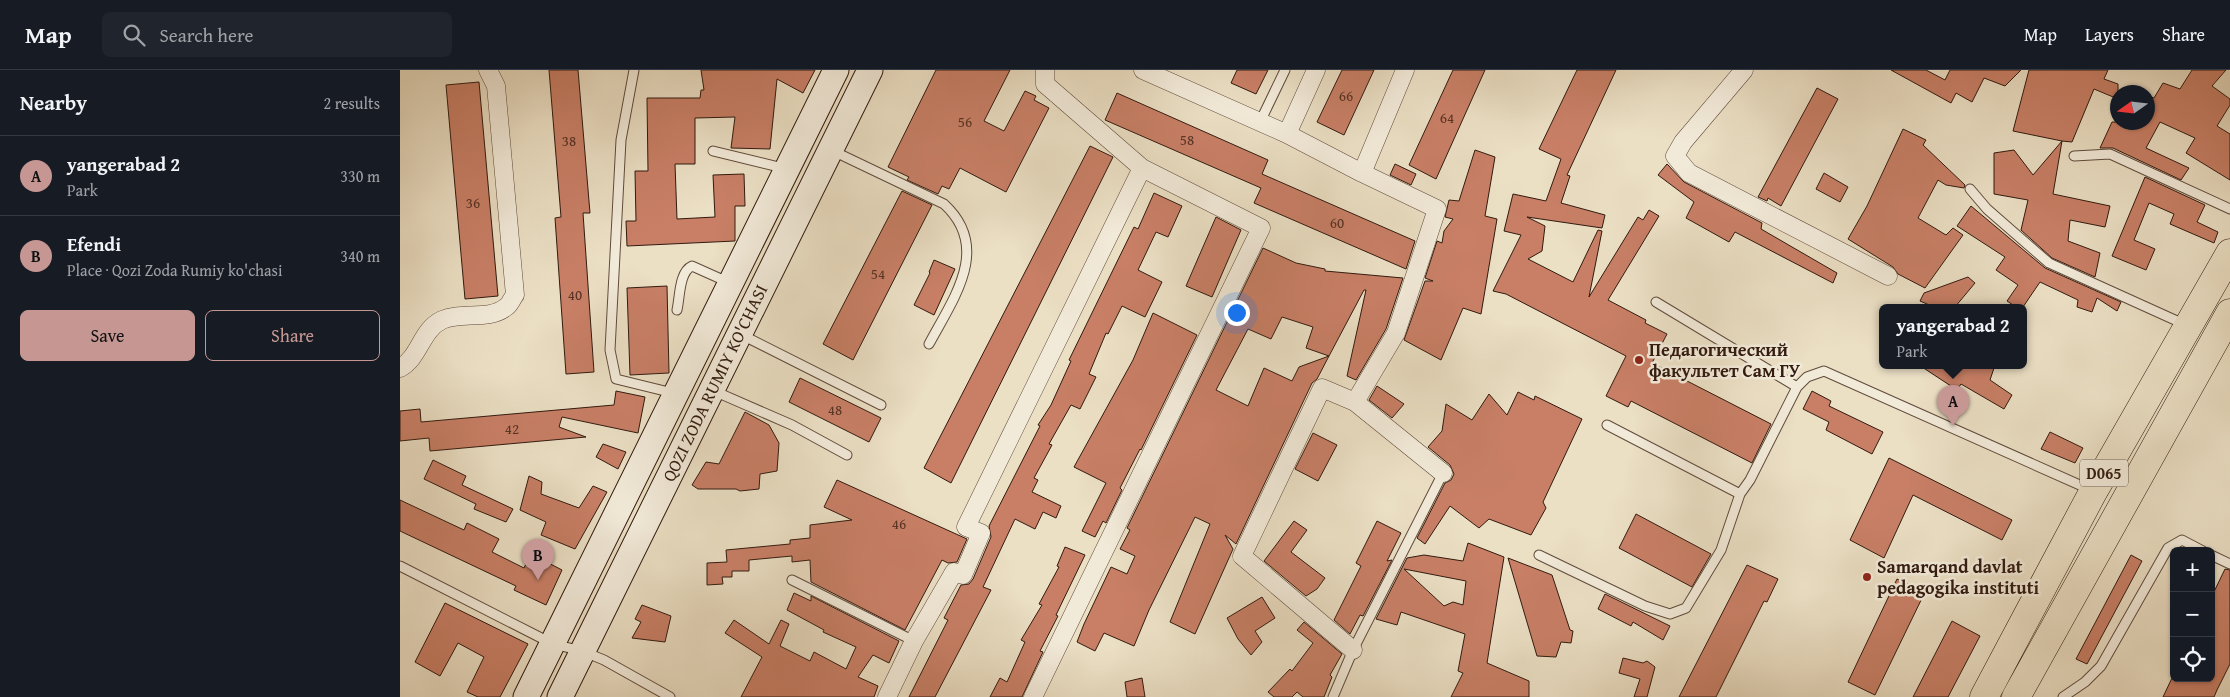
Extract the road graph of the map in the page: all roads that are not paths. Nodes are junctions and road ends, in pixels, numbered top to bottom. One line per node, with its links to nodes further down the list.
1 (488, 70): 30 (street)
2 (634, 70): 35 (lane)
3 (836, 70): 17 (street, QOZI ZODA RUMIY KO'CHASI)
4 (870, 70): 14 (street, QOZI ZODA RUMIY KO'CHASI)
5 (1045, 70): 16 (street)
6 (1285, 70): 11 (lane)
7 (1316, 70): 12 (street)
8 (1405, 70): 18 (street)
9 (1744, 70): 22 (street)
10 (1154, 72): 11 (street)
11 (1260, 122): 12 (street)
12 (1287, 134): 18 (street)
13 (713, 150): 17 (lane)
14 (831, 150): 28 (street, QOZI ZODA RUMIY KO'CHASI); 29 (lane)
15 (2074, 156): 20 (lane)
16 (1142, 168): 49 (street); 57 (street)
17 (787, 169): 23 (street, QOZI ZODA RUMIY KO'CHASI)
18 (1362, 173): 36 (street)
19 (1970, 189): 27 (lane)
20 (2230, 208)
21 (2230, 252): 27 (main road, D065)
22 (1888, 276)
23 (730, 284): 25 (lane); 35 (street, QOZI ZODA RUMIY KO'CHASI)
24 (1656, 302): 32 (lane)
25 (677, 310)
26 (2230, 313): 34 (main road, D065)
27 (2188, 326): 31 (main road, D065)
28 (740, 334): 33 (street, QOZI ZODA RUMIY KO'CHASI); 37 (lane)
29 (929, 344)
30 (400, 368)
31 (2158, 378): 34 (main road); 41 (main road, D065)
32 (1797, 387): 41 (lane); 42 (lane)
33 (712, 390): 39 (lane); 52 (street, QOZI ZODA RUMIY KO'CHASI)
34 (2185, 392): 60 (main road, D065)
35 (676, 394): 50 (street, QOZI ZODA RUMIY KO'CHASI)
36 (1355, 402): 40 (street); 51 (street)
37 (881, 404)
38 (1607, 425): 42 (lane)
39 (847, 455)
40 (1443, 472): 51 (lane)
41 (2093, 492): 59 (main road, D065)
42 (1740, 494): 44 (lane)
43 (2195, 547): 61 (lane)
44 (1539, 555)
45 (2215, 557): 46 (lane)
46 (2230, 564)
47 (400, 566): 50 (lane)
48 (792, 580): 49 (lane)
49 (914, 642): 56 (street)
50 (553, 644): 52 (lane); 53 (street, QOZI ZODA RUMIY KO'CHASI)
51 (1353, 650): 58 (lane)
52 (582, 651): 54 (street, QOZI ZODA RUMIY KO'CHASI); 55 (lane)
53 (526, 697)
54 (560, 697)
55 (670, 697)
56 (887, 697)
57 (1032, 697)
58 (1333, 697)
59 (1984, 697)
60 (2016, 697)
61 (2063, 697)

